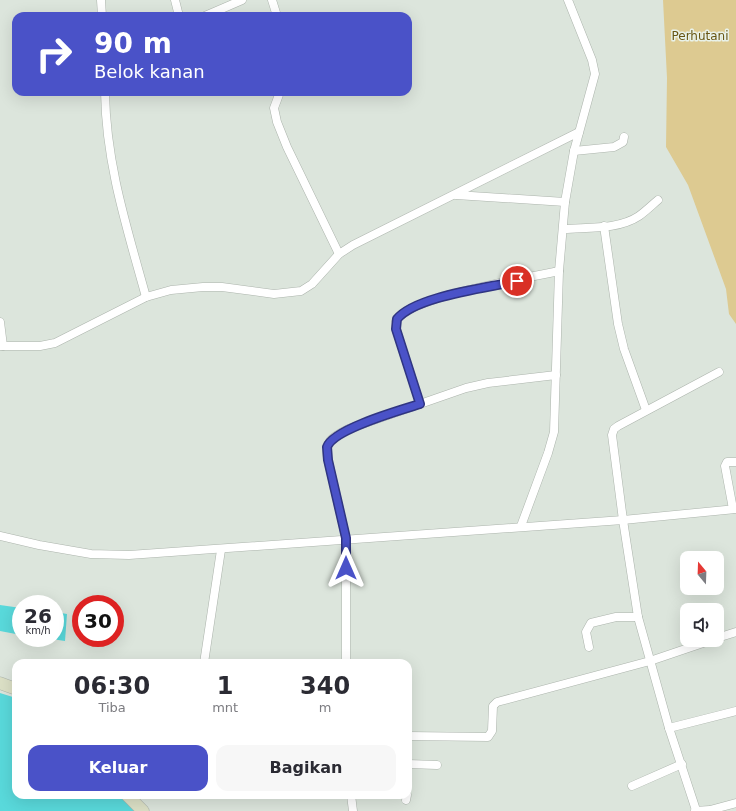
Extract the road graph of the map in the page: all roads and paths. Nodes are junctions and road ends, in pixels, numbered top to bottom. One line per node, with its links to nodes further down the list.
1 (101, 0): 6 (street)
2 (175, 0): 7 (street)
3 (242, 0): 8 (street)
4 (272, 0): 9 (street)
5 (568, 0): 12 (street)
6 (102, 12)
7 (178, 12)
8 (214, 12)
9 (276, 12)
10 (105, 96): 22 (street)
11 (278, 96): 20 (street)
12 (579, 132): 14 (street); 15 (street)
13 (624, 137): 14 (street)
14 (574, 151): 17 (street)
15 (454, 195): 17 (street); 20 (street)
16 (658, 200): 18 (street)
17 (565, 202): 19 (street)
18 (604, 226): 19 (street); 28 (street)
19 (564, 229): 21 (street)
20 (339, 254): 22 (street)
21 (559, 271): 26 (street); 27 (street)
22 (146, 297): 24 (street)
23 (0, 322): 24 (street)
24 (1, 346)
25 (719, 372): 28 (street)
26 (556, 375): 27 (street); 32 (street)
27 (420, 404): 34 (street)
28 (646, 410): 31 (street)
29 (736, 462): 30 (street)
30 (734, 509): 31 (street)
31 (623, 520): 32 (street); 36 (street)
32 (521, 526): 34 (street)
33 (0, 536): 35 (street)
34 (346, 538): 35 (street); 42 (street)
35 (221, 550): 41 (street)
36 (638, 617): 39 (street); 43 (street)
37 (736, 632): 38 (street)
38 (724, 636)
39 (589, 646)
40 (691, 647): 43 (street)
41 (205, 659)
42 (346, 659)
43 (650, 661): 47 (street); 48 (street)
44 (0, 683): 45 (street)
45 (12, 688)
46 (736, 711): 47 (street)
47 (669, 728): 50 (street)
48 (412, 736)
49 (412, 764): 51 (street)
50 (682, 764): 52 (street); 58 (street)
51 (437, 765)
52 (632, 786)
53 (131, 799): 56 (street)
54 (352, 799): 57 (street)
55 (736, 803): 58 (street)
56 (143, 811)
57 (353, 811)
58 (695, 811)

